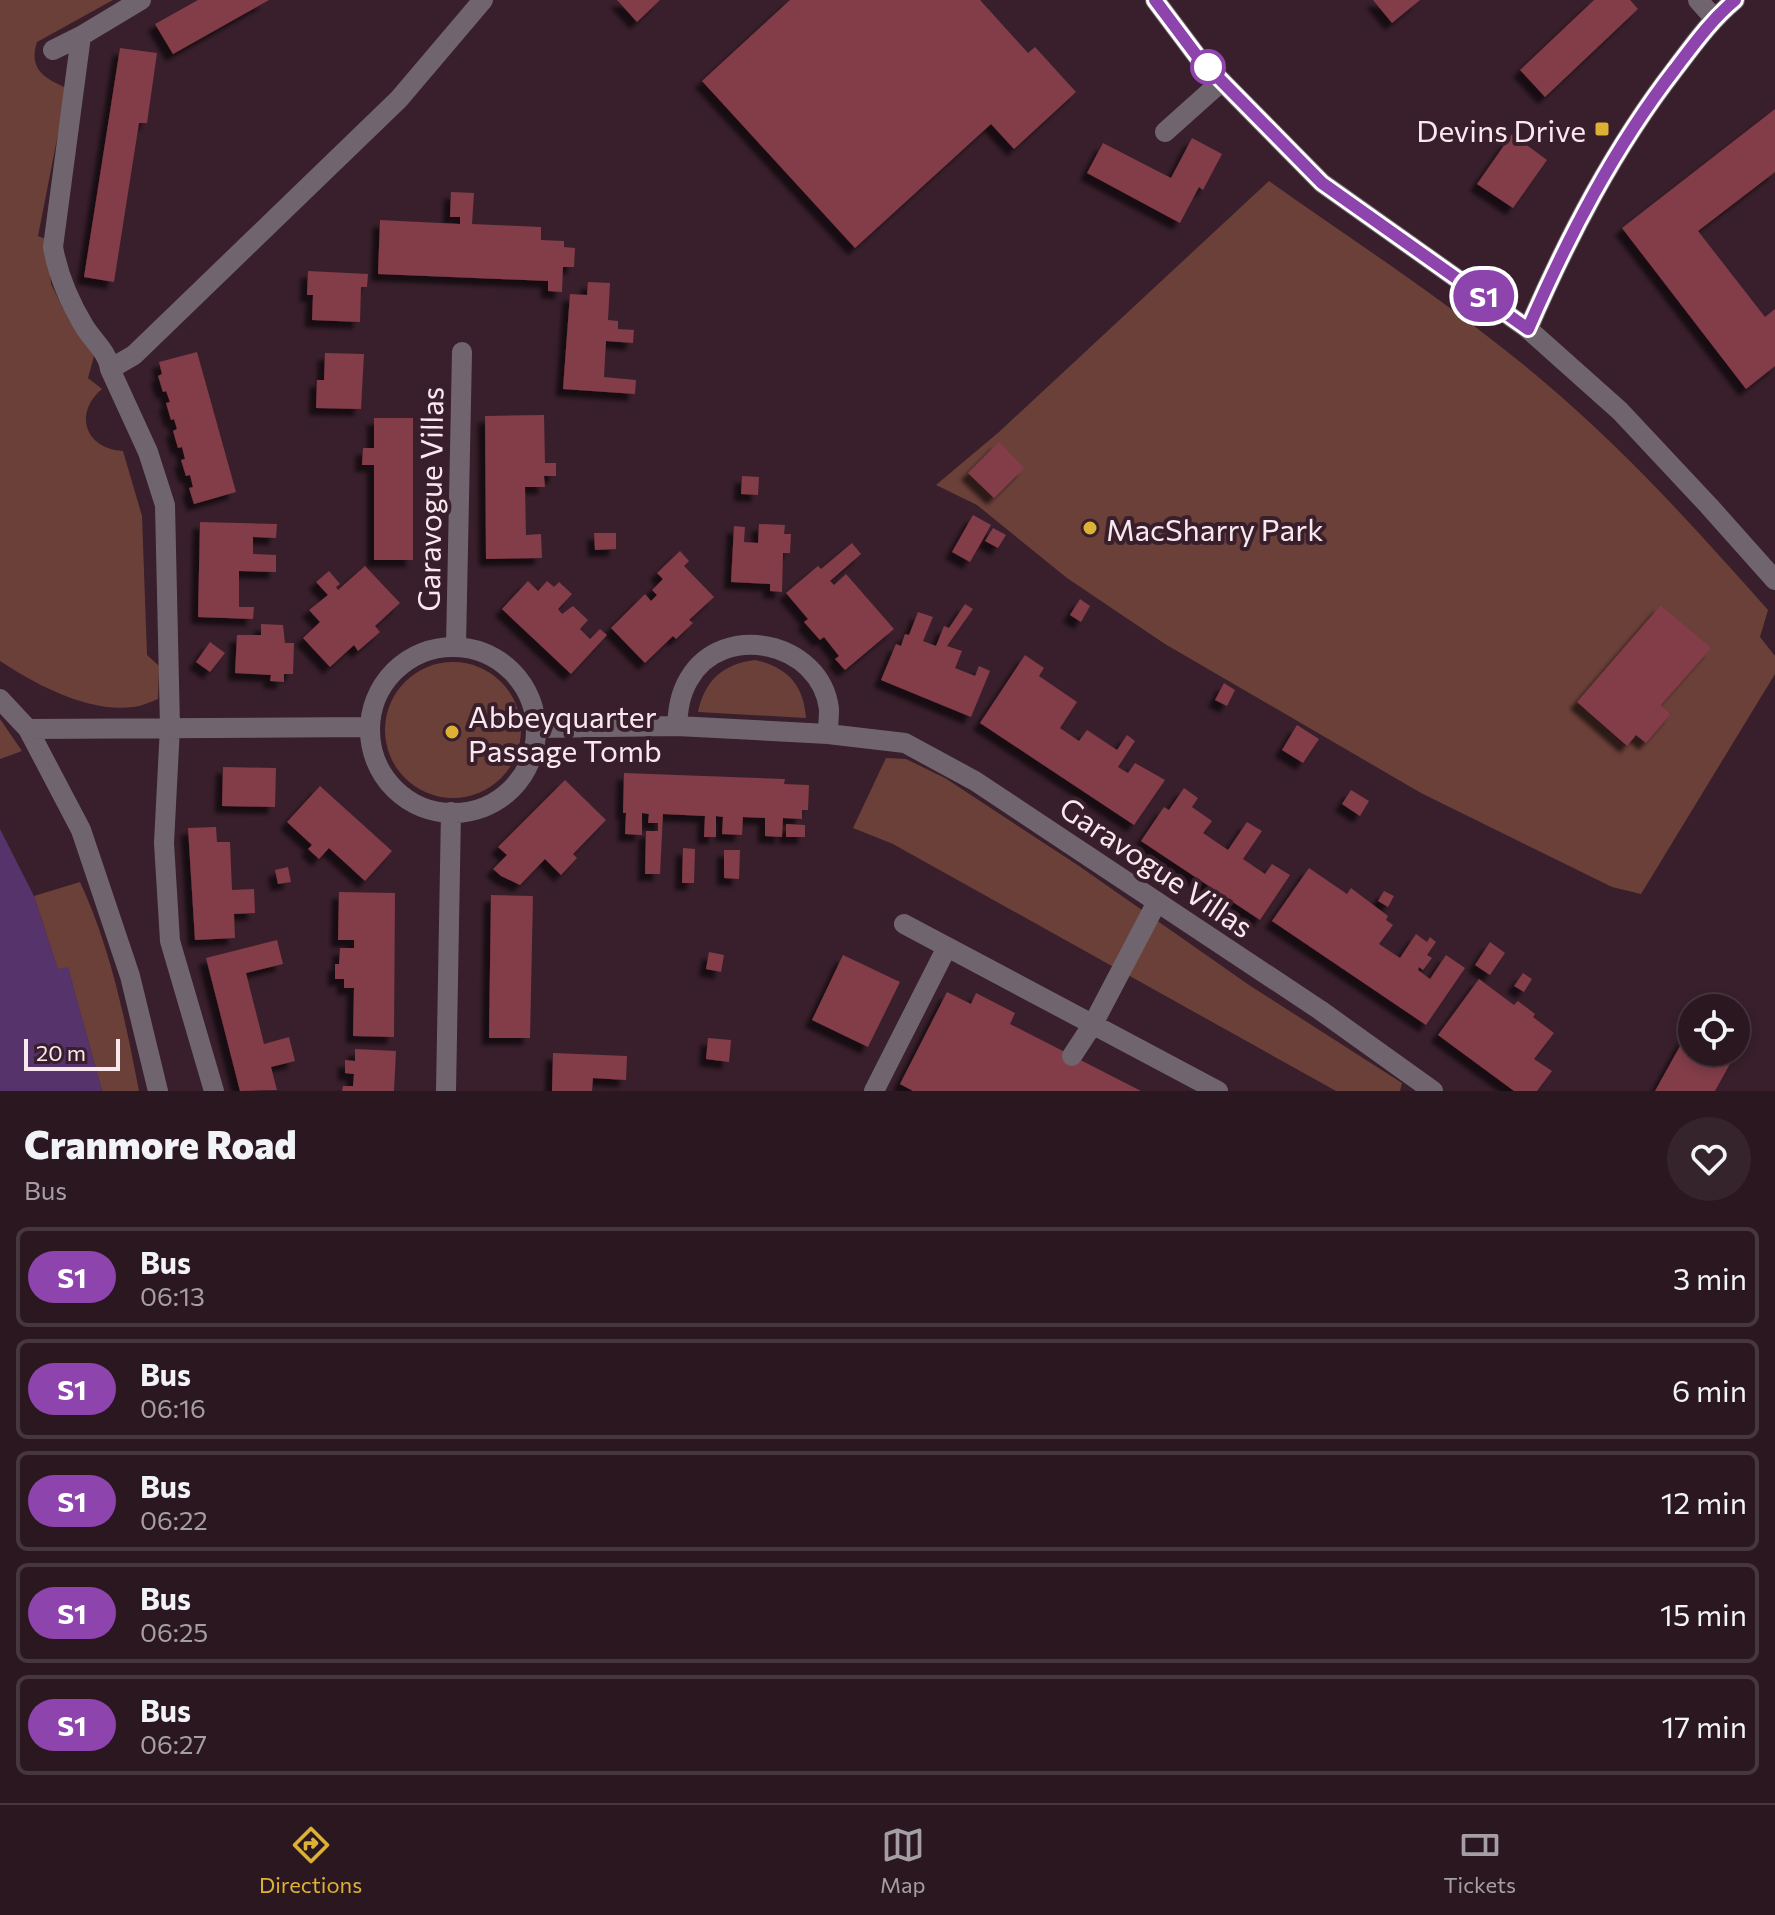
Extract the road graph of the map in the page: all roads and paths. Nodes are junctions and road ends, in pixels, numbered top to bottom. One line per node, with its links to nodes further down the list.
1 (141, 0): 7 (street)
2 (483, 0): 13 (street)
3 (1155, 0): 9 (street)
4 (1698, 0): 6 (street)
5 (1735, 0): 6 (street)
6 (1714, 18): 11 (street)
7 (81, 36): 8 (street); 13 (street)
8 (53, 50)
9 (1222, 81): 10 (street); 11 (street)
10 (1165, 132)
11 (1528, 329): 14 (street)
12 (462, 352): 15 (street, Garavogue Villas)
13 (113, 376): 18 (street)
14 (1775, 580)
15 (456, 646): 19 (street, Garavogue Villas); 20 (street, Garavogue Villas)
16 (0, 699): 21 (street)
17 (677, 726): 20 (street, Garavogue Villas); 22 (street, Garavogue Villas); 22 (street)
18 (170, 727): 19 (street); 21 (street); 31 (street)
19 (369, 727): 23 (street, Garavogue Villas)
20 (537, 728): 23 (street, Garavogue Villas)
21 (28, 729): 30 (street)
22 (828, 734): 24 (street, Garavogue Villas)
23 (451, 812): 32 (street)
24 (1157, 902): 27 (street); 35 (street, Garavogue Villas)
25 (904, 924): 26 (street)
26 (947, 947): 27 (street); 33 (street)
27 (1093, 1024): 28 (street); 29 (street)
28 (1072, 1056)
29 (1183, 1083): 34 (street)
30 (158, 1091)
31 (214, 1091)
32 (446, 1091)
33 (874, 1091)
34 (1218, 1091)
35 (1433, 1091)

